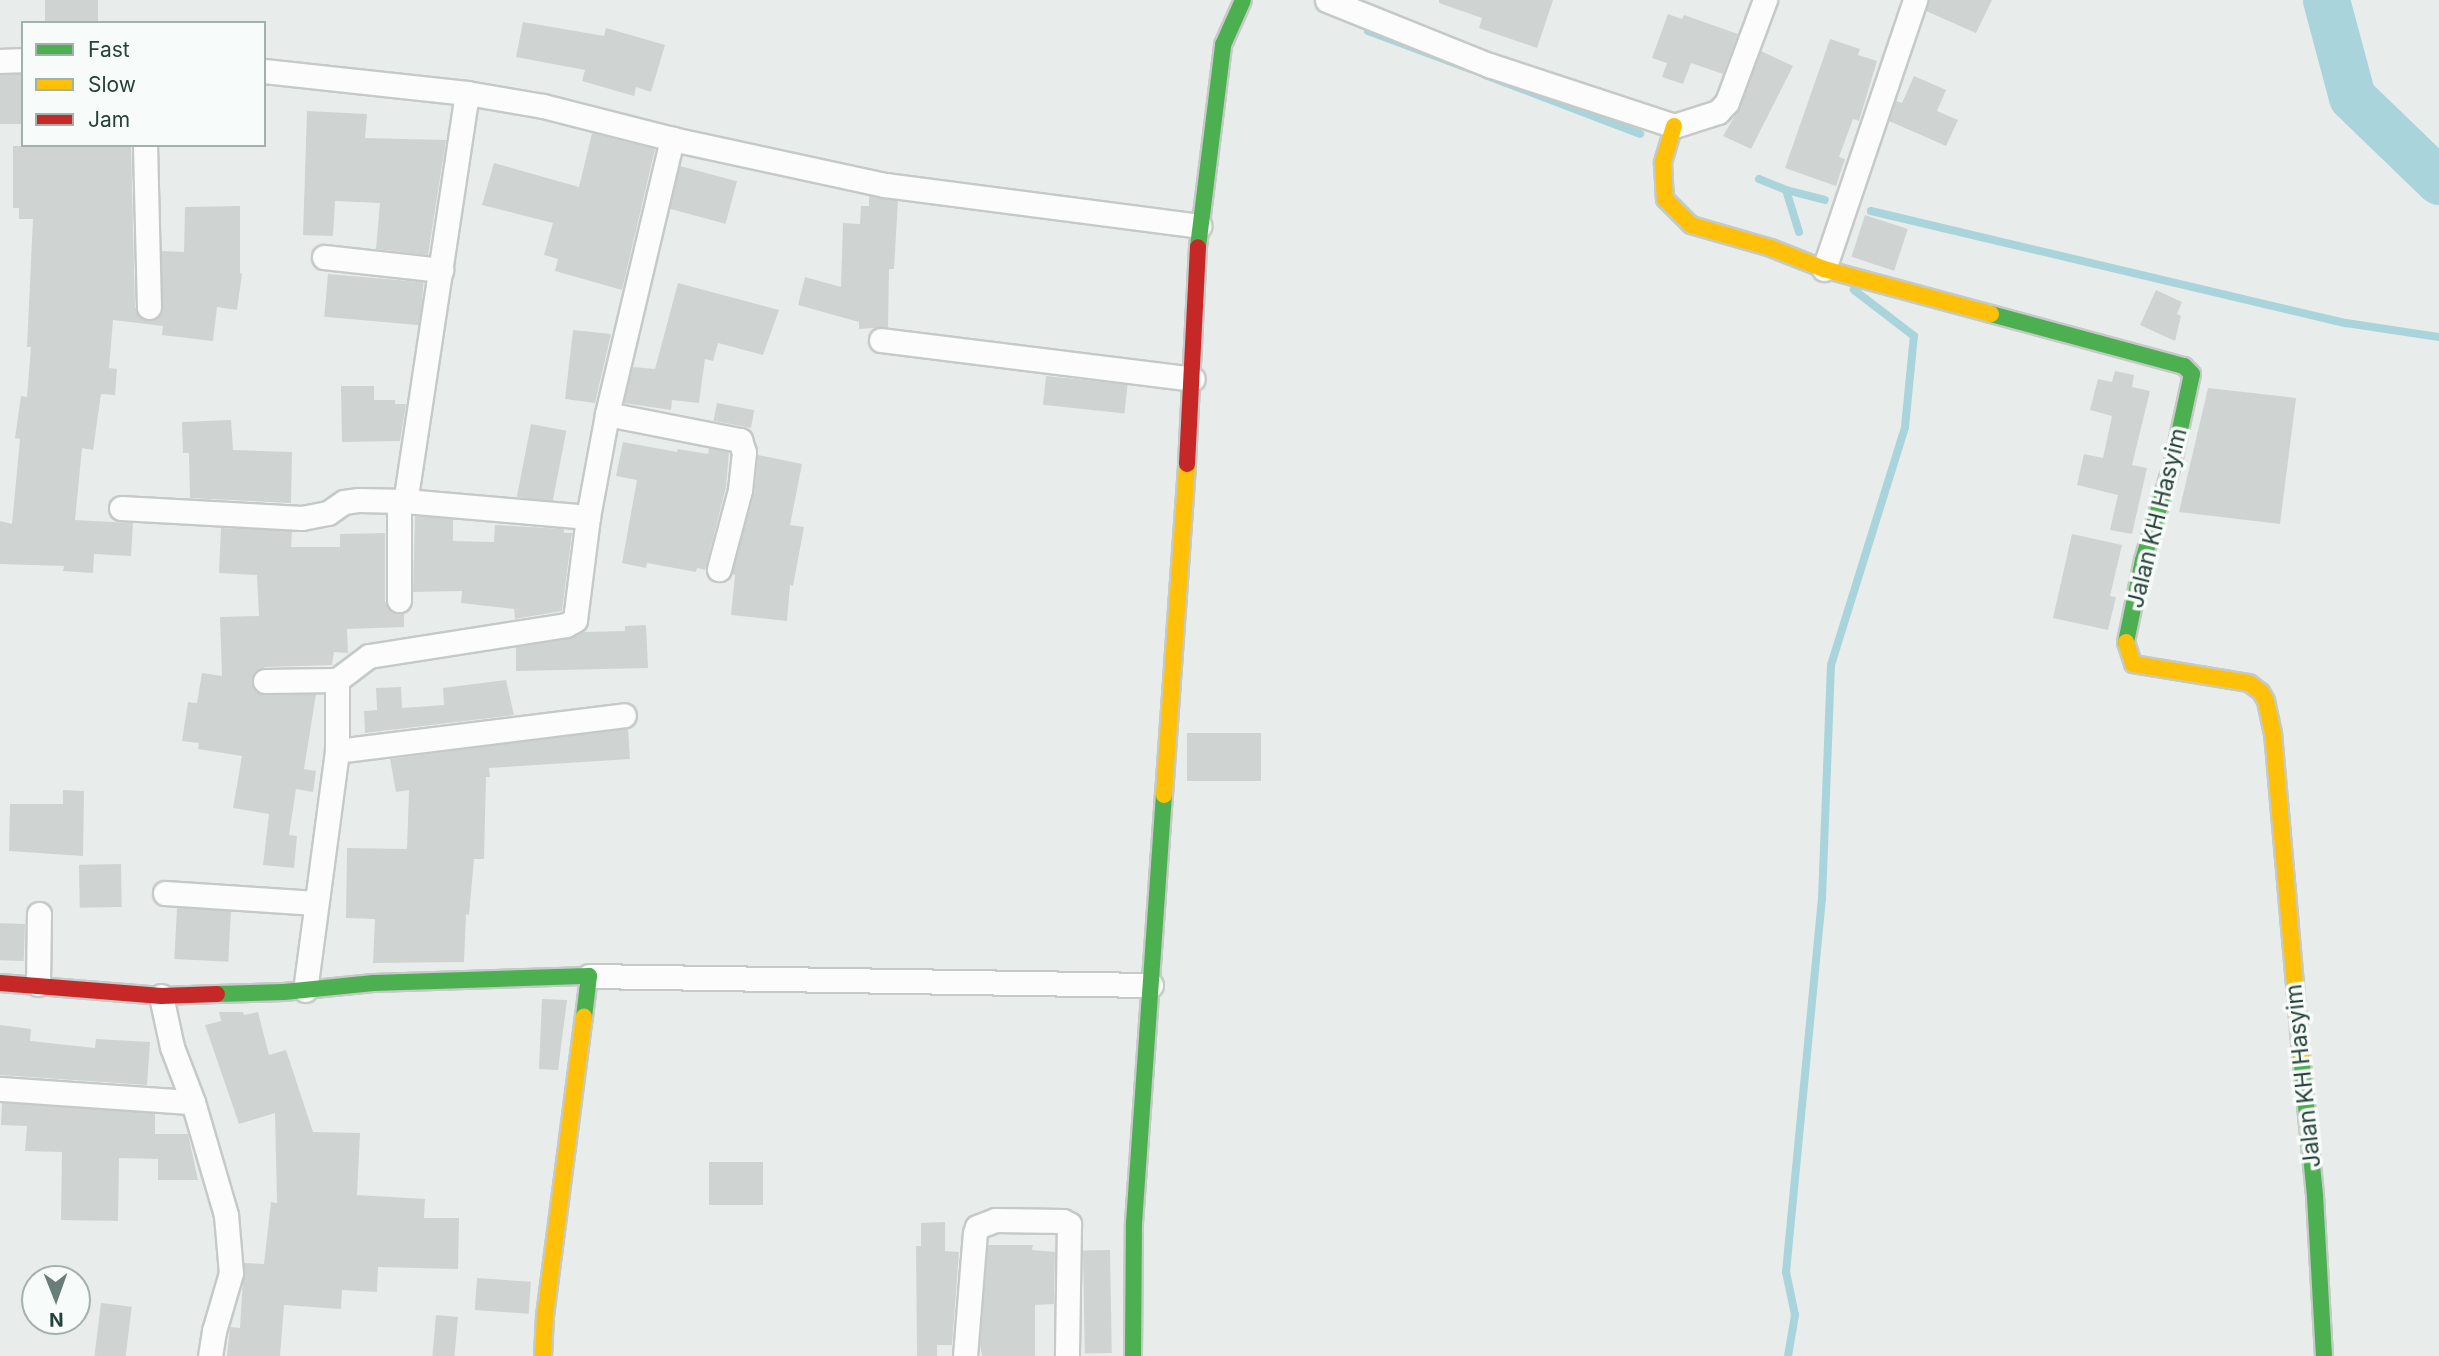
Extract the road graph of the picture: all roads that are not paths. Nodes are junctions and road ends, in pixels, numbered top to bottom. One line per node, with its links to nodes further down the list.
1 (1243, 0): 13 (street)
2 (1327, 0): 5 (street)
3 (1765, 0): 10 (street)
4 (1914, 0): 15 (street)
5 (1355, 5): 10 (street)
6 (21, 60): 7 (street)
7 (0, 61)
8 (266, 71): 9 (street)
9 (467, 93): 11 (street); 16 (street)
10 (1674, 125): 15 (street, Jalan KH Hasyim)
11 (672, 139): 13 (street); 20 (street)
12 (145, 147): 17 (street)
13 (1199, 226): 19 (street)
14 (324, 257): 16 (street)
15 (1825, 269): 46 (street, Jalan KH Hasyim)
16 (441, 270): 21 (street)
17 (149, 307)
18 (881, 340): 19 (street)
19 (1193, 379): 36 (street)
20 (607, 414): 23 (street); 24 (street)
21 (402, 501): 22 (street); 23 (street); 25 (street)
22 (121, 508)
23 (588, 517): 26 (street)
24 (719, 569)
25 (399, 600)
26 (337, 680): 27 (street); 29 (street)
27 (265, 681)
28 (624, 715): 29 (street)
29 (337, 751): 31 (street)
30 (165, 892): 31 (street)
31 (316, 903): 37 (street)
32 (39, 914): 35 (street)
33 (589, 976): 36 (street); 37 (street); 42 (street)
34 (0, 982): 35 (street)
35 (38, 984): 38 (street)
36 (1152, 985): 45 (street)
37 (305, 990): 38 (street)
38 (161, 996): 40 (street)
39 (0, 1089): 40 (street)
40 (193, 1102): 41 (street)
41 (210, 1356)
42 (543, 1356)
43 (965, 1356): 44 (street)
44 (1067, 1356)
45 (1133, 1356)
46 (2325, 1356)

